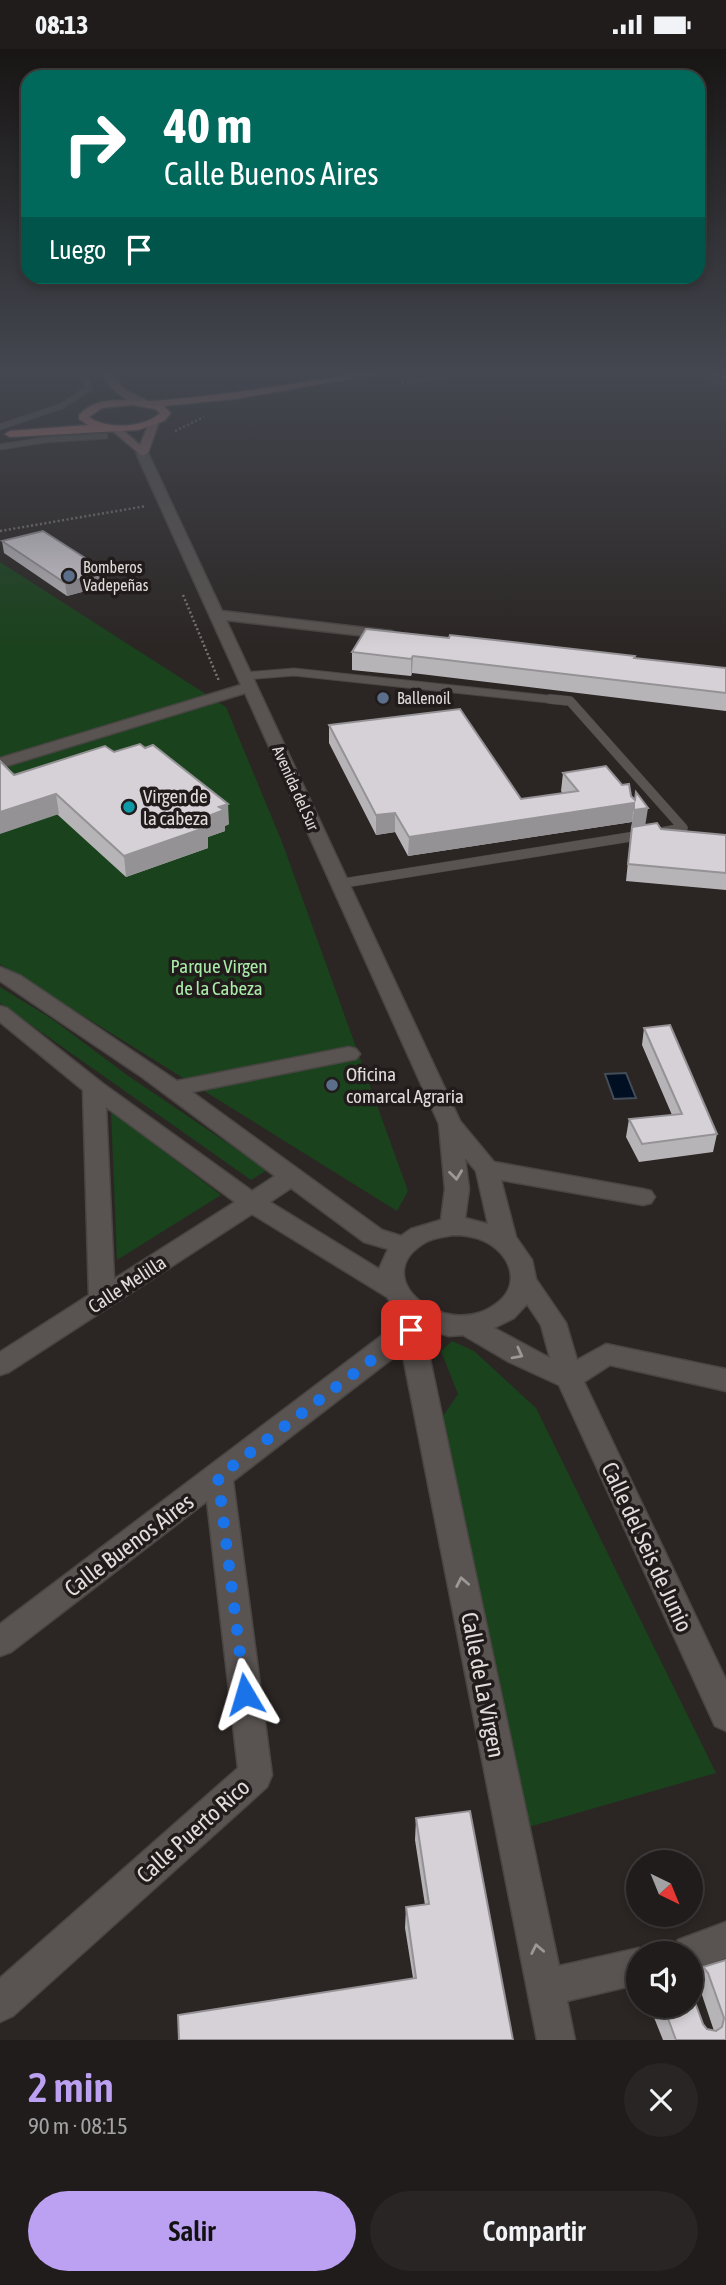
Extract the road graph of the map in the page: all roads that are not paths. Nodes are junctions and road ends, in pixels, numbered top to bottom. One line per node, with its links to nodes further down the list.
1 (147, 463): 2 (street, Avenida del Sur)
2 (217, 615): 3 (street); 4 (street, Avenida del Sur)
3 (410, 637)
4 (248, 682): 5 (street); 6 (street, Avenida del Sur); 6 (lane)
5 (0, 763)
6 (338, 884): 12 (street, Avenida del Sur)
7 (0, 973): 11 (street)
8 (0, 1011): 10 (street)
9 (349, 1054): 11 (street)
10 (94, 1088): 16 (street); 22 (street)
11 (174, 1089): 14 (street)
12 (450, 1124): 13 (street, Avenida del Sur); 17 (street, Avenida del Sur, one-way to 17)
13 (487, 1169): 15 (street); 18 (street, Avenida del Sur)
14 (291, 1177): 16 (street, Calle Melilla); 19 (street)
15 (643, 1197)
16 (253, 1203): 21 (street); 22 (street, Calle Melilla)
17 (452, 1226): 18 (street); 19 (street)
18 (505, 1242): 20 (street)
19 (402, 1245): 21 (street)
20 (525, 1282): 24 (street); 26 (street, Calle del Seis de Junio)
21 (393, 1289): 23 (street)
22 (102, 1300): 25 (street, Calle Melilla)
23 (416, 1323): 24 (street); 28 (street, Calle Buenos Aires); 34 (street, Calle de La Virgen, one-way to 23)
24 (469, 1326): 26 (street, one-way to 26)
25 (0, 1365)
26 (569, 1378): 27 (street); 30 (street, Calle del Seis de Junio)
27 (726, 1380)
28 (218, 1477): 29 (street, Calle Buenos Aires); 35 (street, Calle Puerto Rico)
29 (0, 1642)
30 (722, 1698)
31 (726, 1940): 32 (street)
32 (703, 1949)
33 (626, 1969): 34 (street)
34 (545, 1988): 36 (street, Calle de La Virgen)
35 (0, 2003)
36 (556, 2040)

